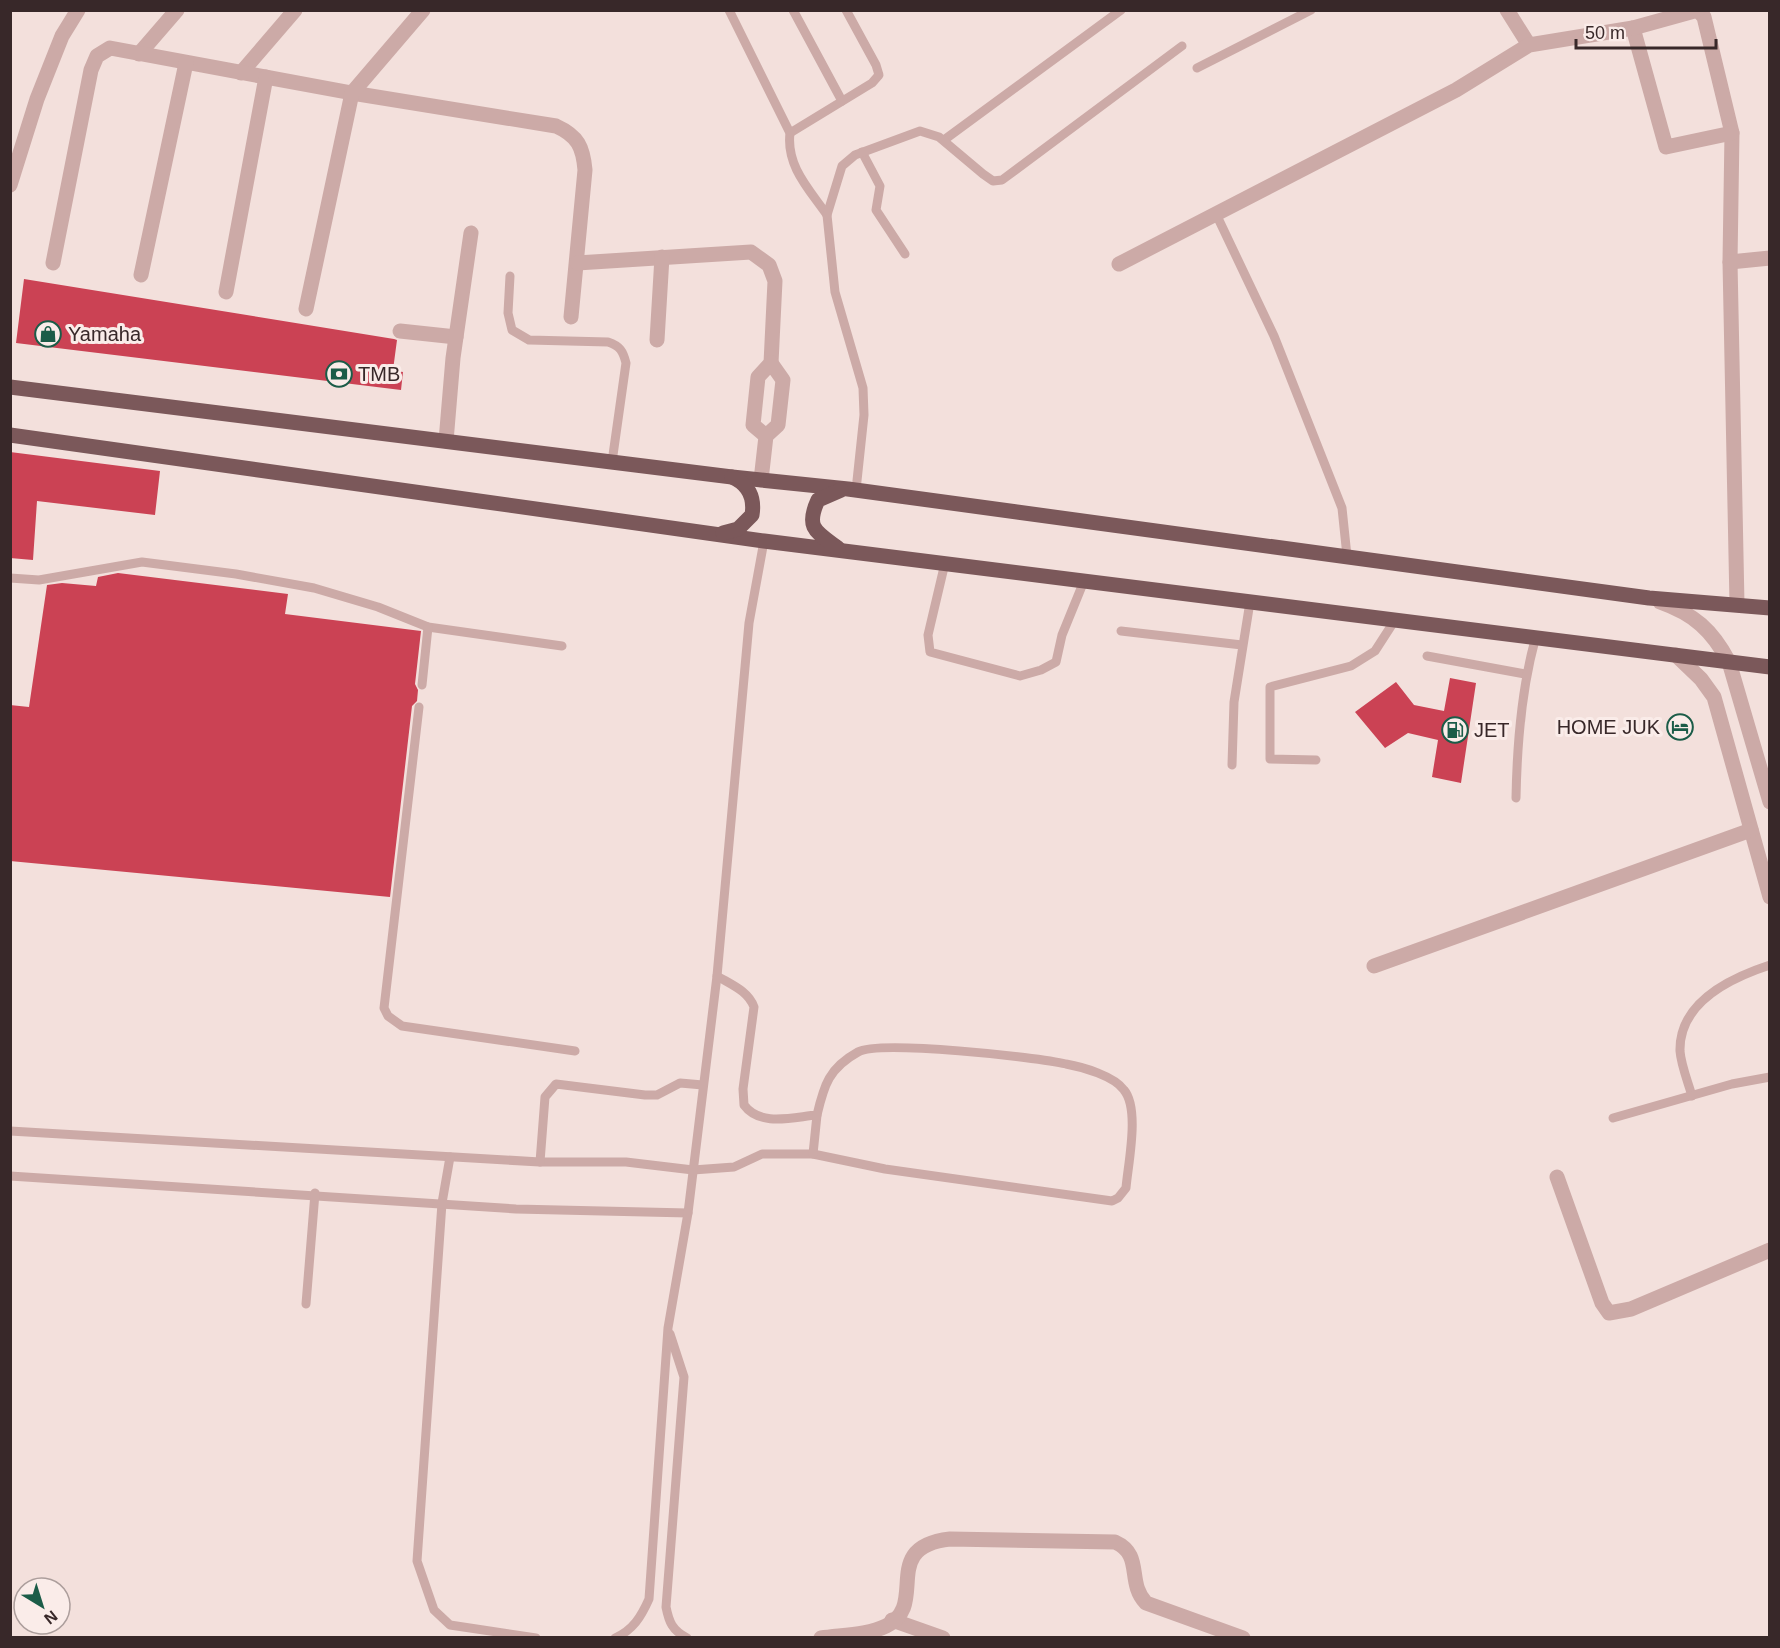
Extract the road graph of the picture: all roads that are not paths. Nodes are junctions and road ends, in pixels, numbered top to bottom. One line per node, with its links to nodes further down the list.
1 (78, 10): 26 (street)
2 (296, 10): 18 (street)
3 (423, 10): 20 (street)
4 (729, 10): 22 (lane)
5 (793, 10): 21 (lane)
6 (846, 10): 21 (lane)
7 (1121, 10): 24 (lane)
8 (1311, 10): 17 (lane)
9 (1507, 10): 13 (street)
10 (176, 11): 15 (street)
11 (1701, 11): 12 (street); 23 (street)
12 (1633, 28): 13 (street); 23 (street)
13 (1529, 45): 28 (street)
14 (1182, 46): 24 (lane)
15 (139, 54): 16 (street); 34 (street)
16 (186, 63): 18 (street); 37 (street)
17 (1197, 68)
18 (241, 73): 19 (street)
19 (266, 77): 20 (street); 39 (street)
20 (352, 93): 35 (street); 40 (street)
21 (842, 101): 22 (lane)
22 (790, 133): 27 (lane)
23 (1731, 133): 33 (street)
24 (945, 140): 25 (lane)
25 (862, 152): 27 (lane); 30 (lane)
26 (10, 185)
27 (827, 215): 53 (lane)
28 (1217, 216): 36 (street); 57 (lane)
29 (471, 233): 43 (street)
30 (905, 254)
31 (662, 257): 35 (street); 44 (street); 45 (street)
32 (1770, 258): 33 (street)
33 (1730, 262): 63 (street)
34 (53, 263)
35 (577, 263): 41 (street)
36 (1119, 264)
37 (141, 275)
38 (510, 276): 50 (lane)
39 (226, 292)
40 (306, 309)
41 (572, 316)
42 (400, 331): 43 (street)
43 (456, 338): 49 (street)
44 (657, 340)
45 (771, 363): 48 (street); 48 (street)
46 (10, 387): 49 (main road)
47 (10, 435): 54 (main road)
48 (766, 436): 52 (street)
49 (446, 441): 50 (main road)
50 (612, 462): 51 (main road)
51 (732, 477): 52 (main road); 54 (main road)
52 (761, 480): 53 (main road)
53 (852, 489): 56 (main road); 57 (main road)
54 (722, 533): 55 (main road)
55 (764, 540): 56 (main road); 86 (lane)
56 (840, 550): 58 (main road)
57 (1347, 555): 61 (main road)
58 (945, 563): 60 (main road); 60 (lane)
59 (10, 578): 66 (lane)
60 (1084, 581): 62 (main road)
61 (1649, 598): 63 (main road); 73 (street)
62 (1250, 602): 65 (main road); 69 (lane)
63 (1737, 603): 64 (main road)
64 (1770, 608)
65 (1395, 620): 68 (main road); 78 (lane)
66 (428, 627): 70 (lane); 76 (lane)
67 (1120, 631): 69 (lane)
68 (1535, 639): 71 (main road); 75 (lane)
69 (1242, 645): 79 (lane)
70 (561, 646)
71 (1676, 654): 73 (main road); 82 (street)
72 (1427, 656): 75 (lane)
73 (1729, 662): 74 (main road); 81 (street)
74 (1770, 667)
75 (1526, 674): 80 (lane)
76 (422, 685)
77 (419, 706): 87 (lane)
78 (1316, 760)
79 (1232, 765)
80 (1516, 798)
81 (1770, 802)
82 (1751, 830): 83 (street); 85 (street)
83 (1770, 897)
84 (1770, 965): 90 (lane)
85 (1374, 966)
86 (717, 976): 89 (lane); 91 (lane)
87 (575, 1051)
88 (1770, 1077): 90 (lane)
89 (703, 1085): 96 (lane); 97 (lane)
90 (1692, 1096): 92 (lane)
91 (817, 1114): 94 (lane); 94 (lane)
92 (1613, 1118)
93 (10, 1131): 95 (lane)
94 (813, 1154): 97 (lane)
95 (450, 1157): 96 (lane); 101 (lane)
96 (540, 1162): 97 (lane)
97 (693, 1170): 102 (lane)
98 (10, 1176): 100 (lane)
99 (1557, 1177): 103 (street)
100 (315, 1193): 101 (lane); 104 (lane)
101 (442, 1203): 102 (lane); 107 (lane)
102 (688, 1213): 105 (lane)
103 (1770, 1250)
104 (306, 1304)
105 (668, 1328): 108 (lane); 109 (lane)
106 (892, 1620): 110 (street); 111 (street); 112 (street)
107 (536, 1638)
108 (615, 1638)
109 (687, 1638)
110 (821, 1638)
111 (943, 1638)
112 (1243, 1638)

